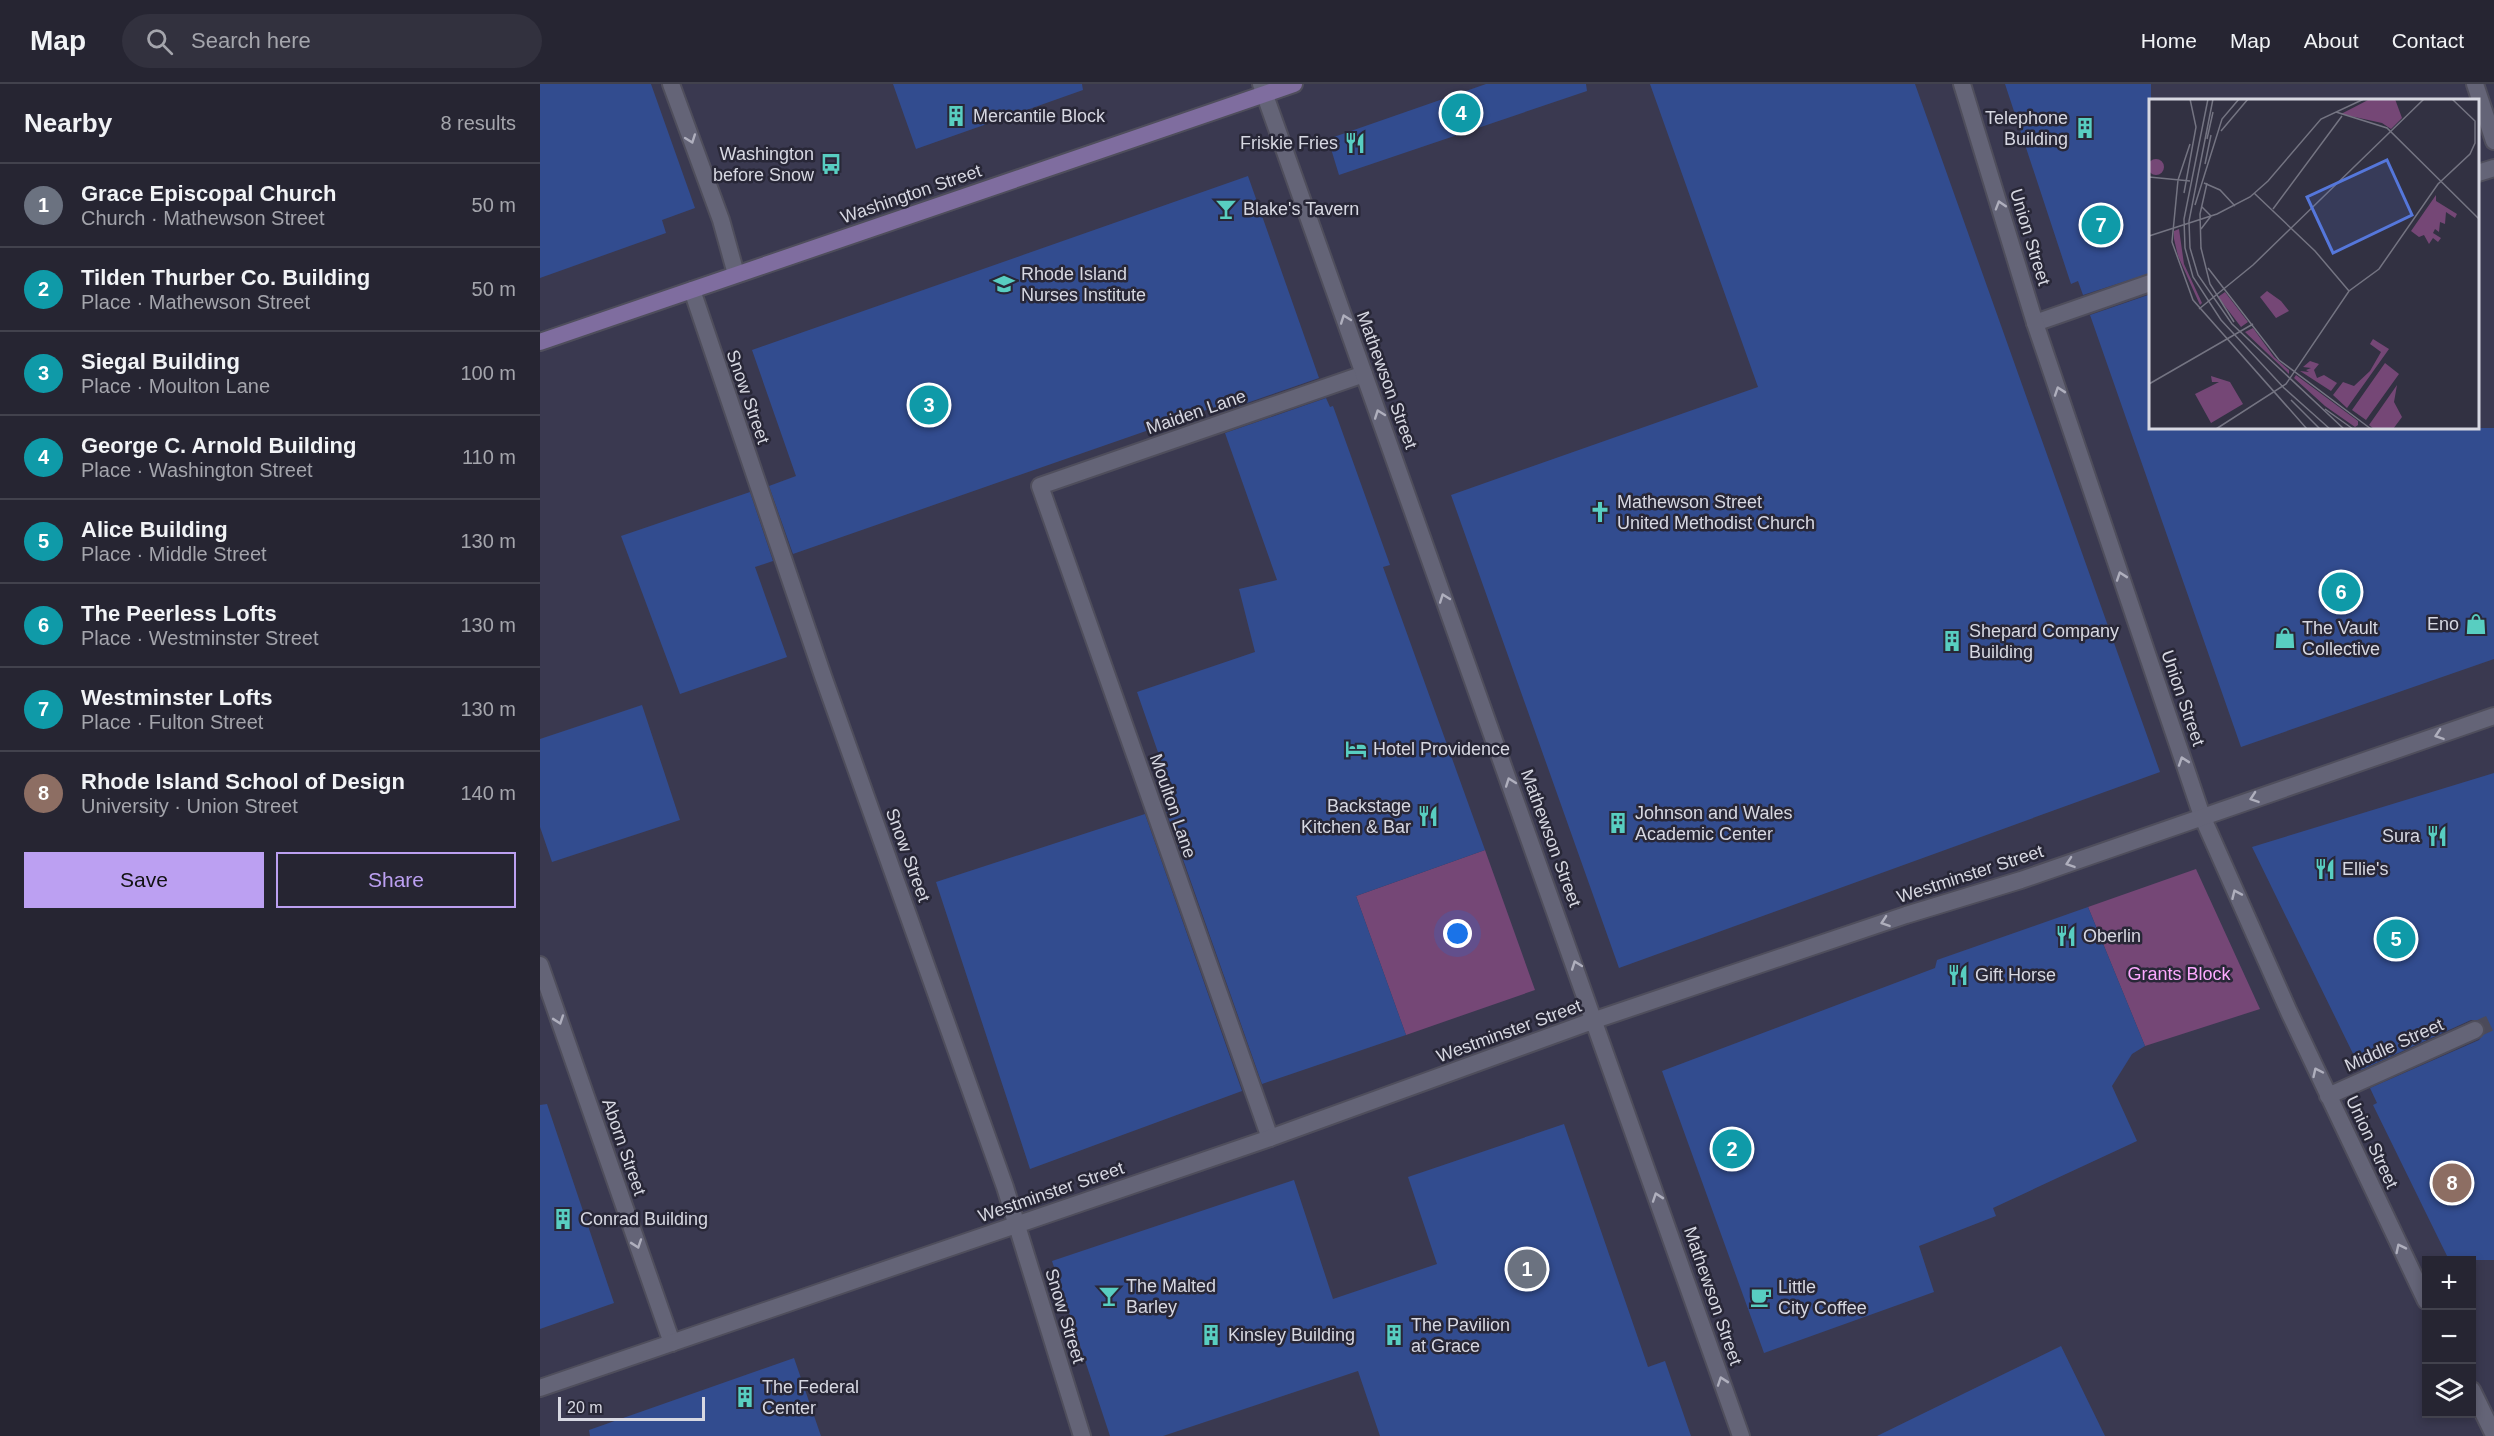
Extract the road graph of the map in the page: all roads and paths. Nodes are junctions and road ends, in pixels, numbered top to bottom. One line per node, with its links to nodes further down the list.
1 (671, 84): 10 (street, one-way to 10)
2 (1294, 84): 5 (main road, Washington Street)
3 (1962, 84): 13 (street, Union Street, one-way to 3)
4 (2475, 84): 6 (street)
5 (1262, 89): 10 (main road, Washington Street); 15 (street, Mathewson Street, one-way to 5)
6 (2491, 118): 7 (street)
7 (2494, 141)
8 (2494, 168): 9 (street)
9 (2479, 173)
10 (736, 274): 12 (main road, Washington Street)
11 (2149, 284): 13 (street)
12 (692, 290): 14 (main road, Washington Street); 24 (street, Snow Street)
13 (2036, 323): 18 (street, Union Street, one-way to 13)
14 (540, 342)
15 (1365, 374): 16 (street, Maiden Lane); 20 (street, Mathewson Street, one-way to 15)
16 (1040, 486): 23 (street, Moulton Lane)
17 (2494, 716): 18 (street, Westminster Street, one-way to 18)
18 (2202, 816): 20 (street, Westminster Street, one-way to 20); 22 (street, Union Street, one-way to 18)
19 (540, 965): 26 (street, Aborn Street, one-way to 26)
20 (1595, 1020): 23 (street, Westminster Street); 31 (street, Mathewson Street, one-way to 20)
21 (2475, 1030): 22 (street, Middle Street)
22 (2328, 1096): 25 (street, Union Street, one-way to 22)
23 (1270, 1138): 24 (street, Westminster Street)
24 (1017, 1224): 26 (street, Westminster Street); 30 (street, Snow Street)
25 (2422, 1290)
26 (672, 1343): 27 (street, Westminster Street)
27 (540, 1388)
28 (2476, 1398): 29 (street)
29 (2494, 1435)
30 (1083, 1436)
31 (1741, 1436)

